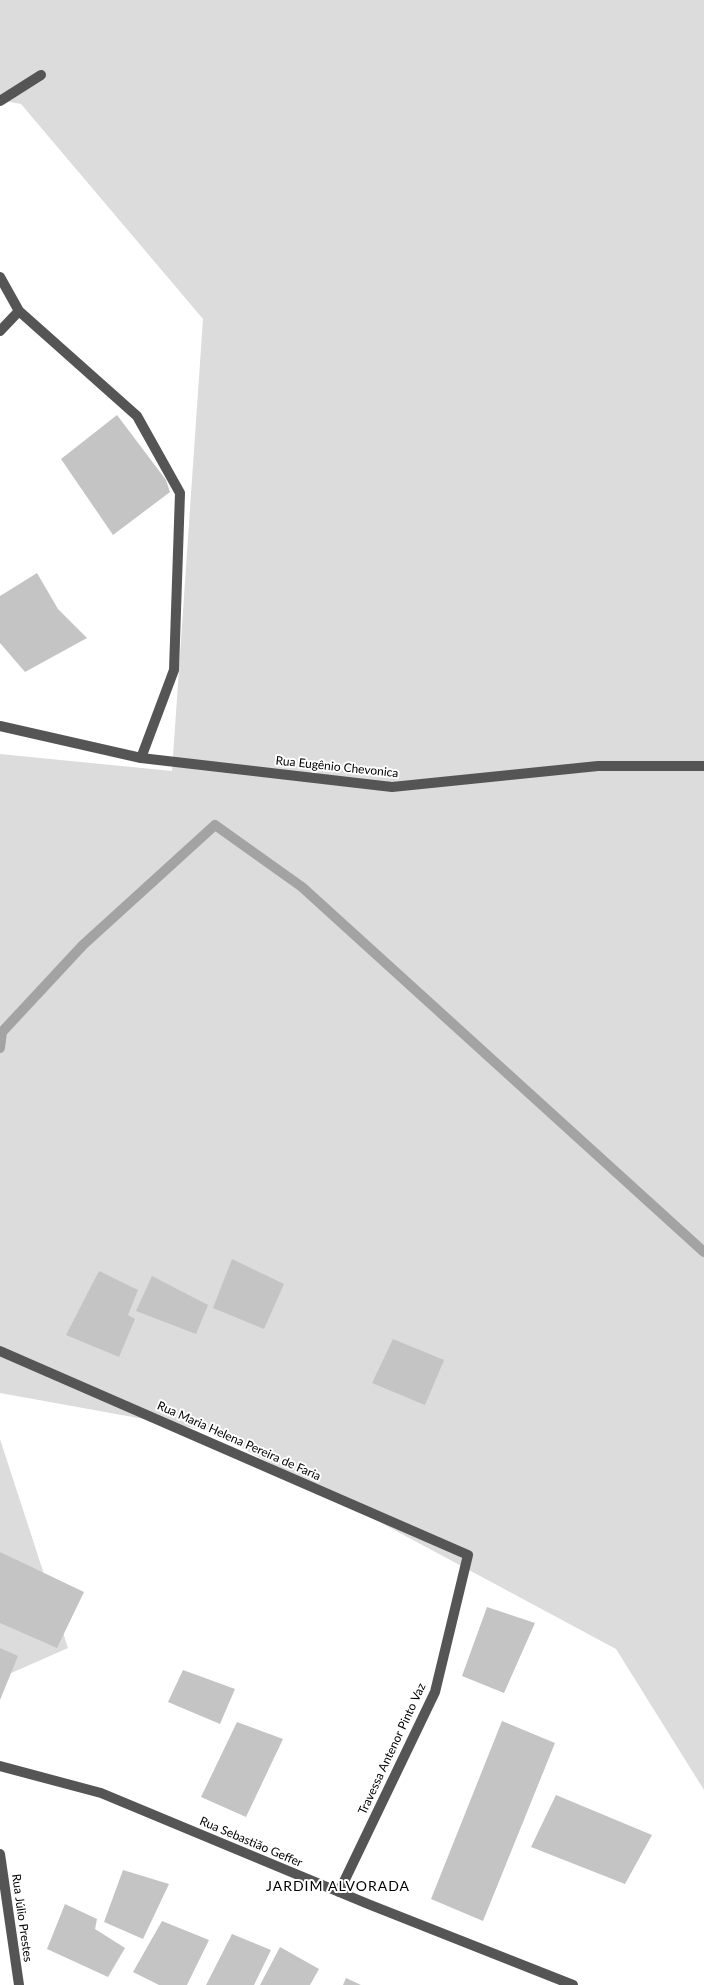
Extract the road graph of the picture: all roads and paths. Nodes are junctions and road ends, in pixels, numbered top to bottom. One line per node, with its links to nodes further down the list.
1 (41, 75): 2 (street)
2 (0, 102)
3 (0, 277): 4 (street)
4 (19, 312): 5 (street); 7 (street)
5 (0, 331)
6 (0, 726): 7 (street, Rua Eugênio Chevonica)
7 (141, 758): 8 (street, Rua Eugênio Chevonica)
8 (704, 766)
9 (0, 1351): 10 (street, Rua Maria Helena Pereira de Faria)
10 (468, 1555): 13 (street, Travessa Antenor Pinto Vaz)
11 (0, 1766): 13 (street, Rua Sebastião Geffer)
12 (0, 1854): 14 (street, Rua Júlio Prestes)
13 (339, 1892): 15 (street, Rua Sebastião Geffer)
14 (18, 1985)
15 (573, 1985)

